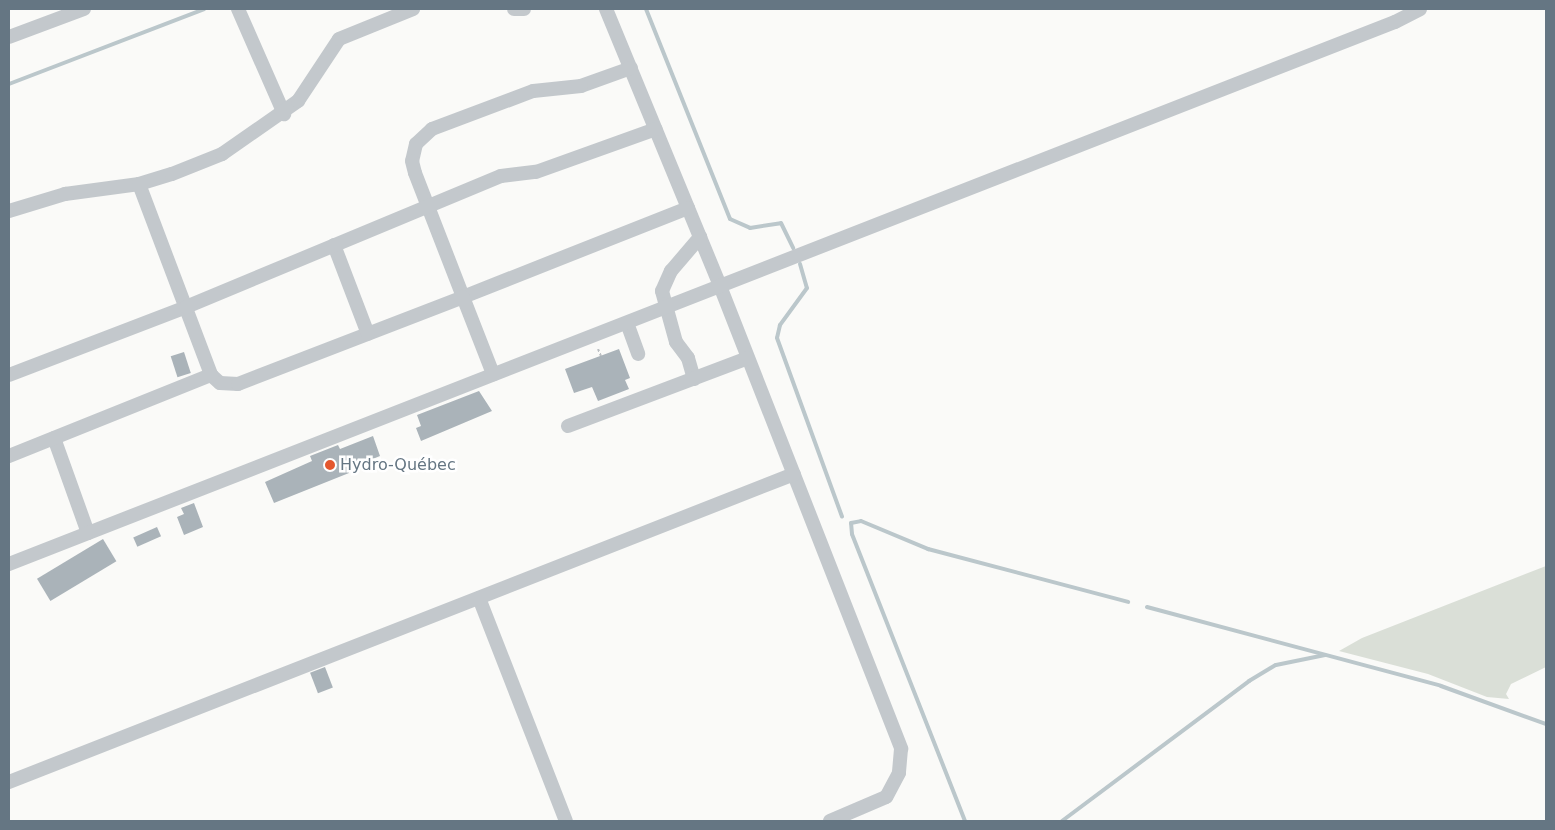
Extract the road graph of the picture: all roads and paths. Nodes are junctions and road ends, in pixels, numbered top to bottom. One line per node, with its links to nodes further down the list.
1 (84, 9): 8 (lane)
2 (238, 9): 10 (lane)
3 (413, 9): 10 (lane)
4 (514, 9): 5 (lane)
5 (523, 9)
6 (606, 9): 9 (lane)
7 (1420, 9): 18 (lane)
8 (9, 38)
9 (631, 68): 11 (lane); 13 (lane)
10 (284, 114): 12 (lane)
11 (656, 129): 13 (lane); 14 (lane)
12 (139, 184): 15 (lane); 20 (lane)
13 (429, 206): 17 (lane); 19 (lane)
14 (688, 208): 16 (lane); 19 (lane)
15 (9, 211)
16 (700, 238): 18 (lane); 21 (lane)
17 (334, 246): 20 (lane); 23 (lane)
18 (720, 286): 21 (lane); 25 (lane)
19 (463, 297): 23 (lane); 26 (lane)
20 (186, 307): 27 (lane); 28 (lane)
21 (665, 308): 22 (lane); 29 (lane)
22 (627, 323): 24 (lane); 26 (lane)
23 (368, 334): 28 (lane)
24 (638, 354)
25 (748, 358): 29 (lane); 33 (lane)
26 (493, 374): 34 (lane)
27 (9, 375)
28 (212, 375): 31 (lane)
29 (694, 379): 30 (lane)
30 (568, 426)
31 (54, 438): 32 (lane); 34 (lane)
32 (9, 456)
33 (794, 474): 36 (lane); 39 (lane)
34 (88, 533): 35 (lane)
35 (9, 564)
36 (479, 598): 37 (lane); 38 (lane)
37 (9, 782)
38 (566, 821)
39 (830, 821)

